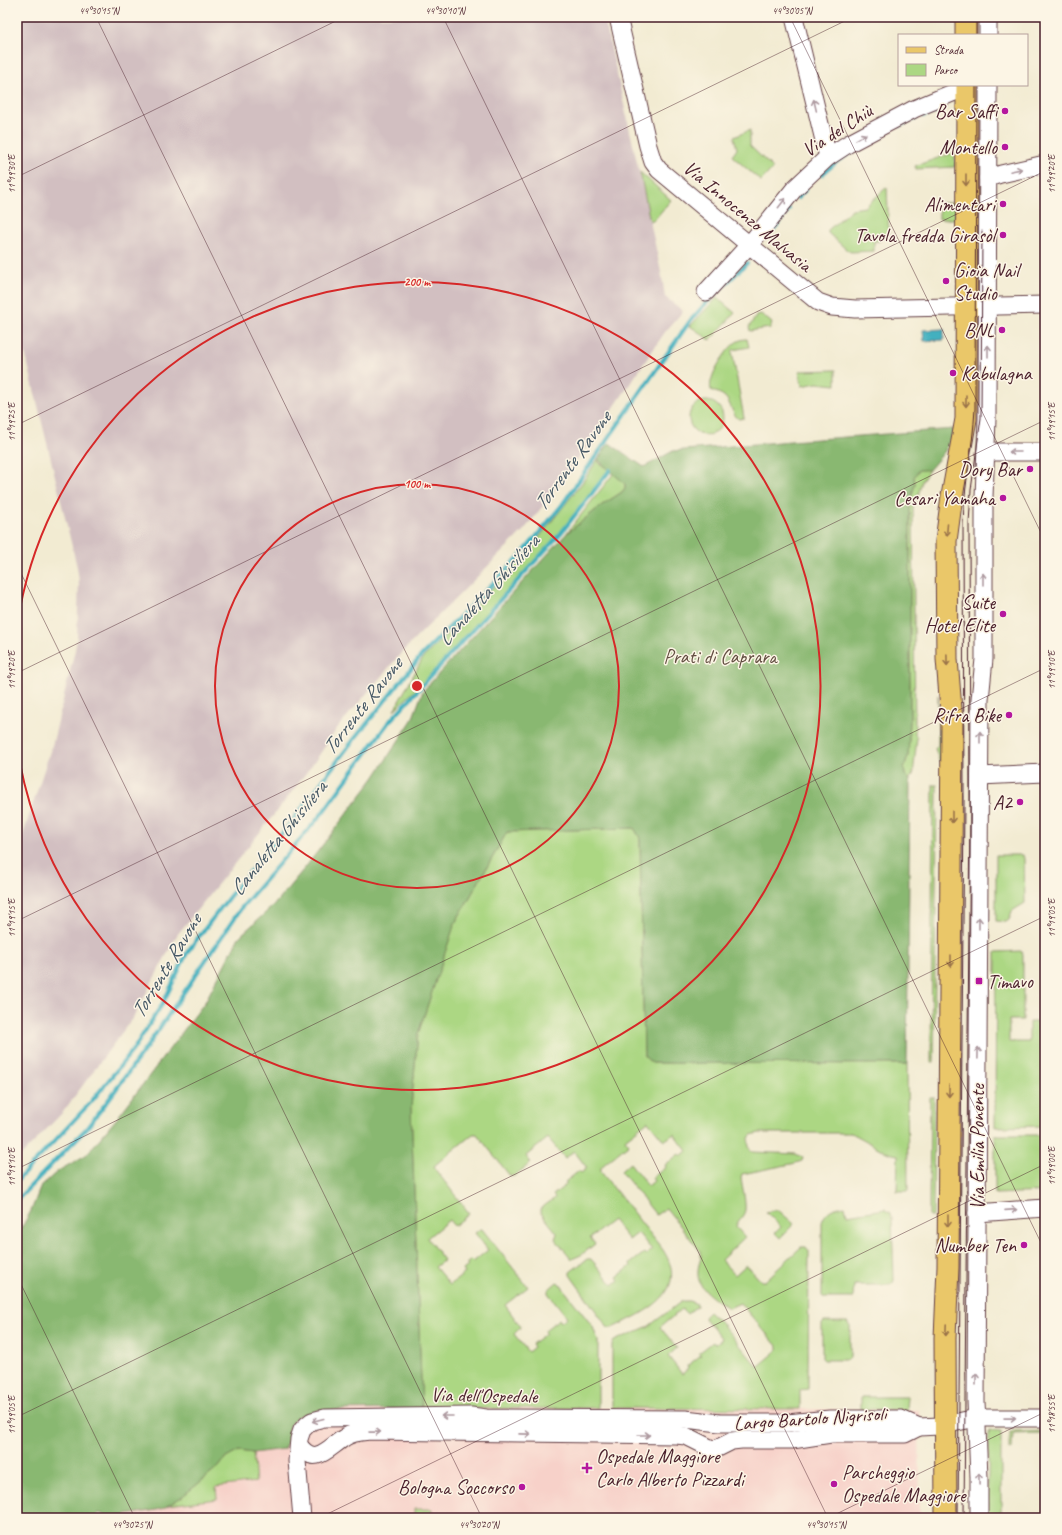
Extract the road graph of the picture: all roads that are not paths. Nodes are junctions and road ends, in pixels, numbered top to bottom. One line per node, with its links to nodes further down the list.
1 (618, 17): 12 (street, Via Innocenzo Malvasia)
2 (794, 17): 9 (street, one-way to 2)
3 (966, 17): 5 (main road)
4 (988, 17): 6 (street)
5 (966, 34)
6 (988, 34)
7 (988, 86): 11 (street, Via Emilia Ponente)
8 (967, 88): 9 (street, Via del Chiù, one-way to 8); 15 (main road, Via Emilia Ponente, one-way to 15)
9 (828, 157): 12 (street, Via del Chiù, one-way to 9)
10 (1045, 164): 11 (street, one-way to 10)
11 (988, 178): 16 (street, Via Emilia Ponente)
12 (750, 244): 13 (street, Via del Chiù); 15 (street, Via Innocenzo Malvasia)
13 (706, 292)
14 (1045, 305): 16 (street, Via Innocenzo Malvasia)
15 (966, 306): 16 (street, Via Innocenzo Malvasia); 26 (main road, Via Emilia Ponente, one-way to 26)
16 (988, 306): 17 (street, Via Emilia Ponente, one-way to 16)
17 (986, 452): 18 (street, one-way to 17); 20 (street, Via Emilia Ponente, one-way to 17)
18 (1045, 452)
19 (1045, 773): 20 (street)
20 (980, 776): 22 (street, Via Emilia Ponente, one-way to 20)
21 (1045, 1208): 22 (street, one-way to 21)
22 (977, 1213): 23 (street, Via Emilia Ponente, one-way to 22)
23 (976, 1418): 24 (street, Largo Bartolo Nigrisoli, one-way to 24); 26 (street, Largo Bartolo Nigrisoli); 34 (street, Via Emilia Ponente, one-way to 23)
24 (1045, 1418)
25 (685, 1419): 27 (street, Largo Bartolo Nigrisoli); 29 (street, Via dell'Ospedale, one-way to 29)
26 (946, 1425): 27 (street, Largo Bartolo Nigrisoli); 33 (main road, Via Emilia Ponente)
27 (919, 1427): 28 (street, Largo Bartolo Nigrisoli)
28 (681, 1435): 30 (street, Via dell'Ospedale, one-way to 28)
29 (299, 1445): 30 (street); 31 (street, Via dell'Ospedale)
30 (315, 1456): 31 (street, Via dell'Ospedale)
31 (299, 1490): 32 (street, Via dell'Ospedale)
32 (302, 1518)
33 (946, 1518)
34 (978, 1518)

